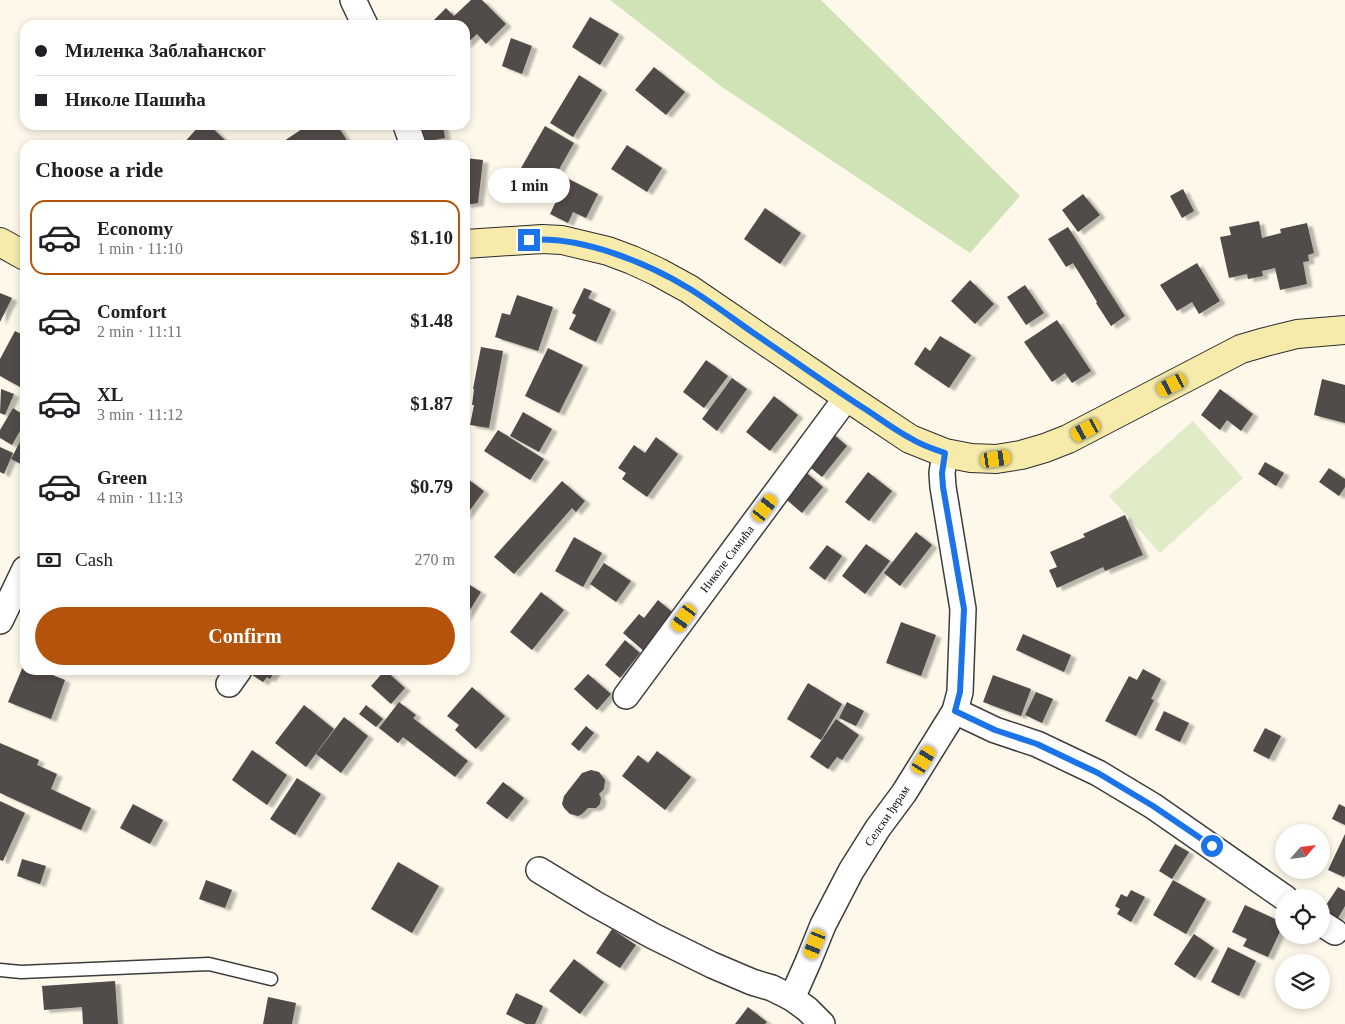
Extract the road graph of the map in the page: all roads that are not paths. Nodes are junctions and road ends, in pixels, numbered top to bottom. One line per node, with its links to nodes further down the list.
1 (353, 0): 2 (street)
2 (363, 20)
3 (0, 242): 5 (street)
4 (470, 244): 7 (street)
5 (20, 253)
6 (1345, 330): 8 (street)
7 (847, 397): 8 (street); 11 (street, Николе Симића)
8 (945, 453): 12 (street, Селски ђерам)
9 (20, 579): 10 (street)
10 (0, 621)
11 (626, 696)
12 (955, 711): 14 (street); 17 (street, Селски ђерам)
13 (539, 870): 17 (street)
14 (1275, 891)
15 (0, 970): 16 (lane)
16 (271, 979)
17 (792, 998): 18 (street)
18 (822, 1024)

